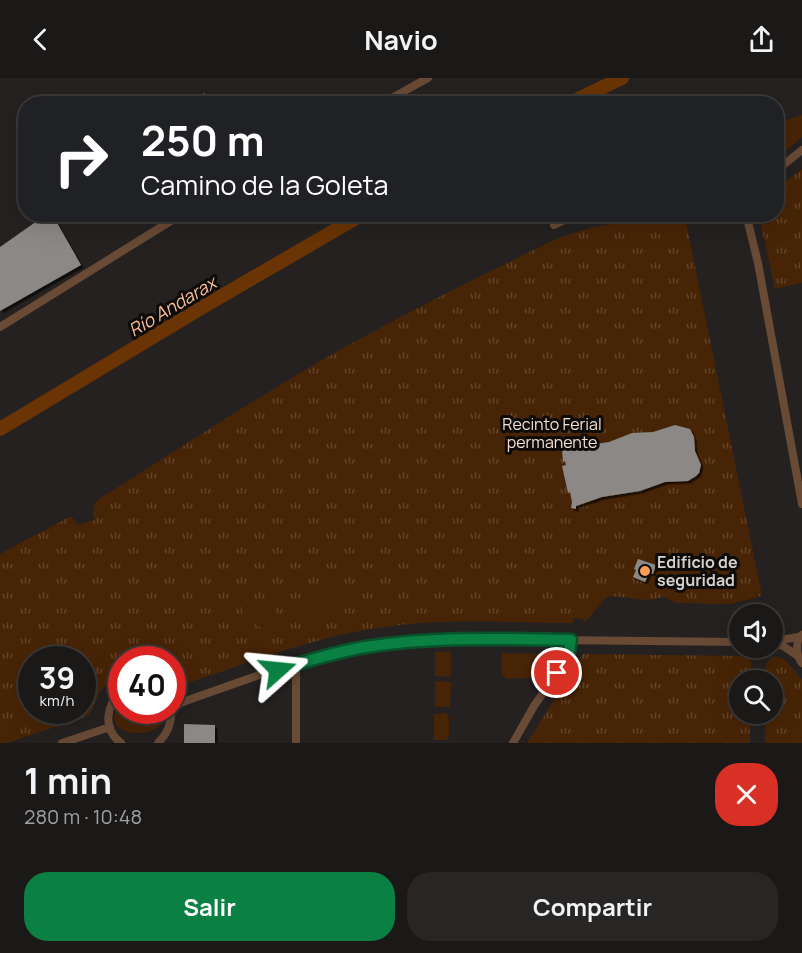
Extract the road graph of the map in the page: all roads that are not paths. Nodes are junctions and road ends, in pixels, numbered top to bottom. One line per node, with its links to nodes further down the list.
1 (428, 78): 2 (street)
2 (395, 96)
3 (802, 150): 4 (street)
4 (784, 164)
5 (169, 222): 9 (street)
6 (560, 222): 8 (street)
7 (748, 222): 10 (street)
8 (554, 225)
9 (0, 327)
10 (802, 504)
11 (801, 636): 13 (street); 16 (street)
12 (571, 640): 14 (street); 17 (street); 26 (street)
13 (783, 640)
14 (729, 642)
15 (783, 647): 16 (street)
16 (800, 659)
17 (296, 664): 18 (street); 25 (street)
18 (186, 701)
19 (109, 724): 21 (street)
20 (170, 724): 22 (street)
21 (110, 728): 23 (street); 24 (street)
22 (161, 741)
23 (119, 742)
24 (62, 743)
25 (296, 743)
26 (513, 743)

